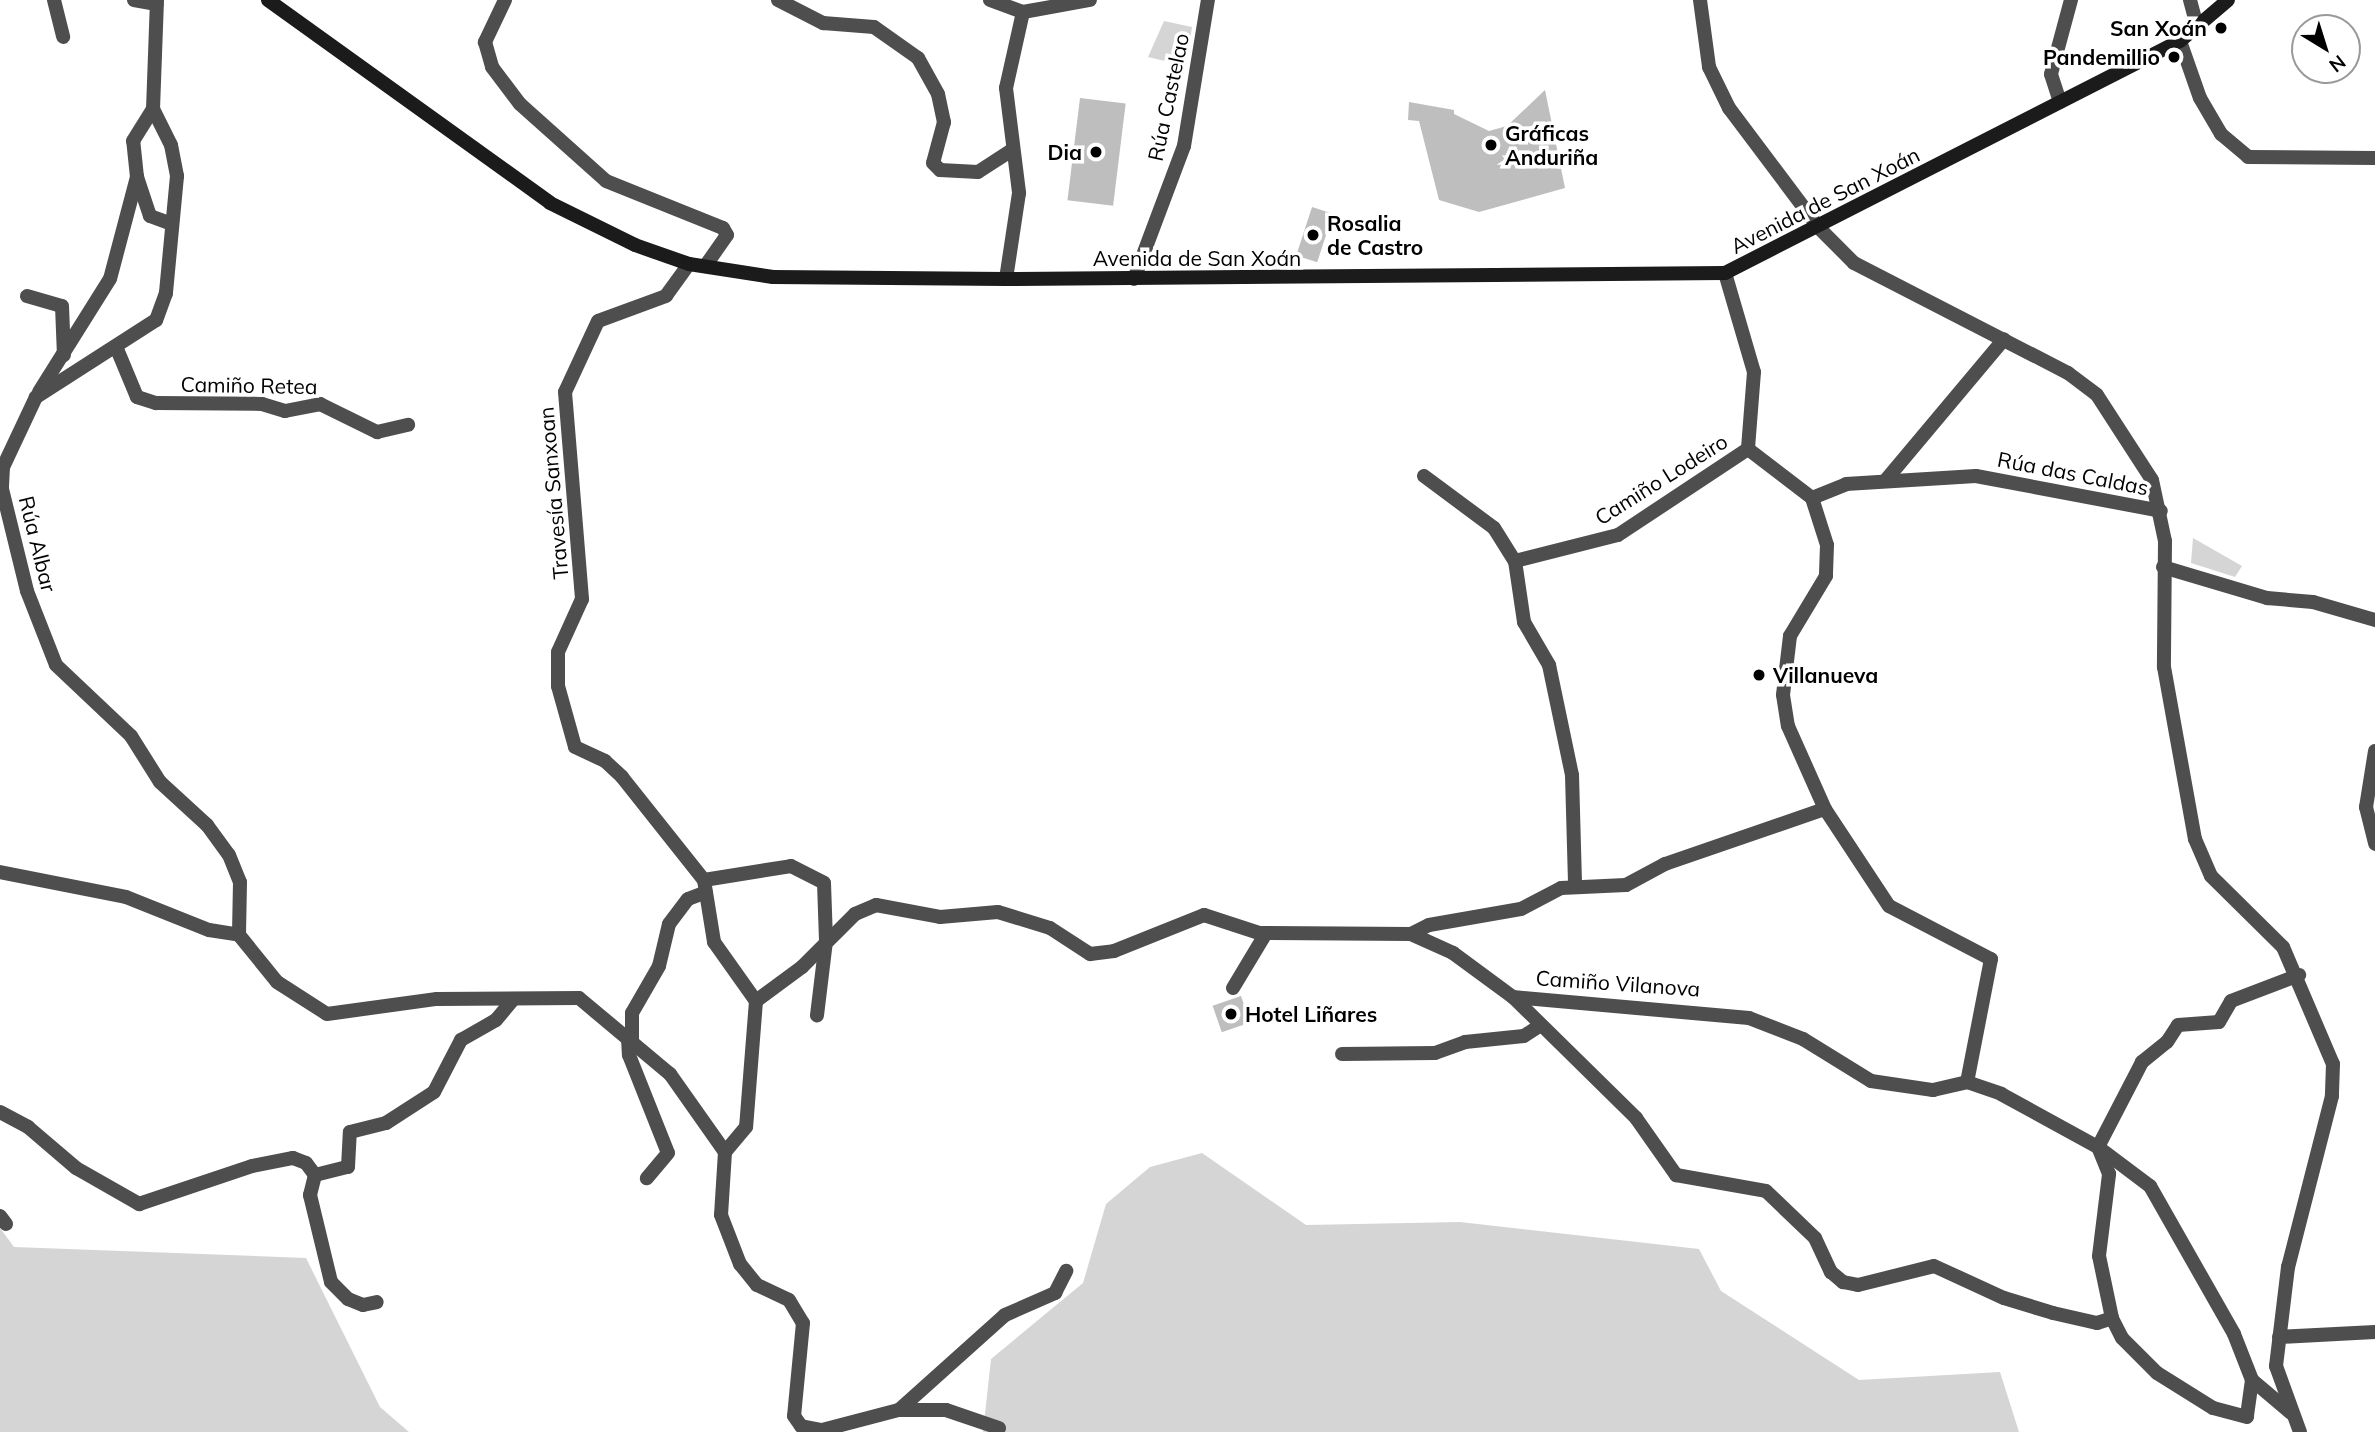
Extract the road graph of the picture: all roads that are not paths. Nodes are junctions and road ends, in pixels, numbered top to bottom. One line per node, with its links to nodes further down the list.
1 (70, 0): 14 (street)
2 (134, 0): 13 (street)
3 (268, 0): 26 (main road, Avenida de San Xoán)
4 (505, 0): 27 (street)
5 (778, 0): 21 (street)
6 (990, 0): 15 (street)
7 (1090, 0): 15 (street)
8 (1208, 0): 30 (street, Rúa Castelao)
9 (1700, 0): 25 (street)
10 (2071, 0): 19 (street)
11 (2190, 0): 16 (street)
12 (2228, 0): 16 (main road, Avenida de San Xoán)
13 (157, 2): 20 (street)
14 (55, 5): 17 (street)
15 (1023, 12): 21 (street)
16 (2198, 29): 18 (main road, Avenida de San Xoán)
17 (63, 37)
18 (2180, 41): 19 (main road, Avenida de San Xoán); 22 (street)
19 (2060, 102): 25 (main road, Avenida de San Xoán)
20 (153, 109): 23 (street); 24 (street)
21 (1010, 151): 29 (street)
22 (2375, 158)
23 (137, 177): 24 (street); 34 (street, Rúa Albar)
24 (172, 224): 33 (street)
25 (1820, 229): 28 (main road, Avenida de San Xoán); 32 (street)
26 (690, 264): 27 (main road, Avenida de San Xoán); 51 (street, Travesía Sanxoan)
27 (705, 267): 29 (main road, Avenida de San Xoán)
28 (1726, 273): 30 (main road, Avenida de San Xoán); 37 (street)
29 (1006, 279): 30 (main road, Avenida de San Xoán)
30 (1135, 279)
31 (27, 296): 34 (street)
32 (2004, 339): 40 (street); 42 (street)
33 (117, 349): 35 (street); 36 (street, Camiño Retea)
34 (64, 356): 35 (street, Rúa Albar)
35 (36, 397): 38 (street, Rúa Albar)
36 (408, 425)
37 (1748, 449): 41 (street); 43 (street, Camiño Lodeiro)
38 (1, 467): 54 (street, Rúa Albar)
39 (1424, 476): 43 (street)
40 (1885, 481): 41 (street, Rúa das Caldas); 42 (street, Rúa das Caldas)
41 (1812, 498): 47 (street)
42 (2161, 511): 44 (street)
43 (1515, 561): 50 (street)
44 (2163, 566): 45 (street); 56 (street)
45 (2375, 620)
46 (2375, 751): 48 (street)
47 (1825, 809): 50 (street); 65 (street)
48 (2375, 844)
49 (0, 872): 54 (street)
50 (1575, 885): 53 (street)
51 (705, 886): 55 (street); 60 (street); 63 (street)
52 (1266, 933): 53 (street, Camiño Vilanova); 55 (street, Camiño Vilanova); 57 (street)
53 (1411, 933): 58 (street, Camiño Vilanova)
54 (239, 935): 59 (street)
55 (826, 941): 60 (street); 61 (street)
56 (2298, 975): 67 (street); 75 (street)
57 (1233, 988)
58 (1513, 997): 62 (street); 65 (street, Camiño Vilanova)
59 (512, 1001): 63 (street); 69 (street)
60 (756, 1001): 68 (street)
61 (817, 1015)
62 (1538, 1027): 64 (street); 73 (street)
63 (630, 1040): 68 (street); 70 (street)
64 (1342, 1054)
65 (1967, 1082): 67 (street)
66 (0, 1112): 69 (street)
67 (2098, 1147): 73 (street); 76 (street)
68 (725, 1152): 77 (street)
69 (316, 1174): 72 (street)
70 (648, 1178)
71 (1066, 1271): 77 (street)
72 (377, 1302)
73 (2112, 1318): 76 (street)
74 (2375, 1332): 75 (street)
75 (2279, 1337): 78 (street)
76 (2252, 1380): 78 (street)
77 (899, 1410): 79 (street)
78 (2291, 1413): 80 (street)
79 (999, 1428)
80 (2300, 1432)

